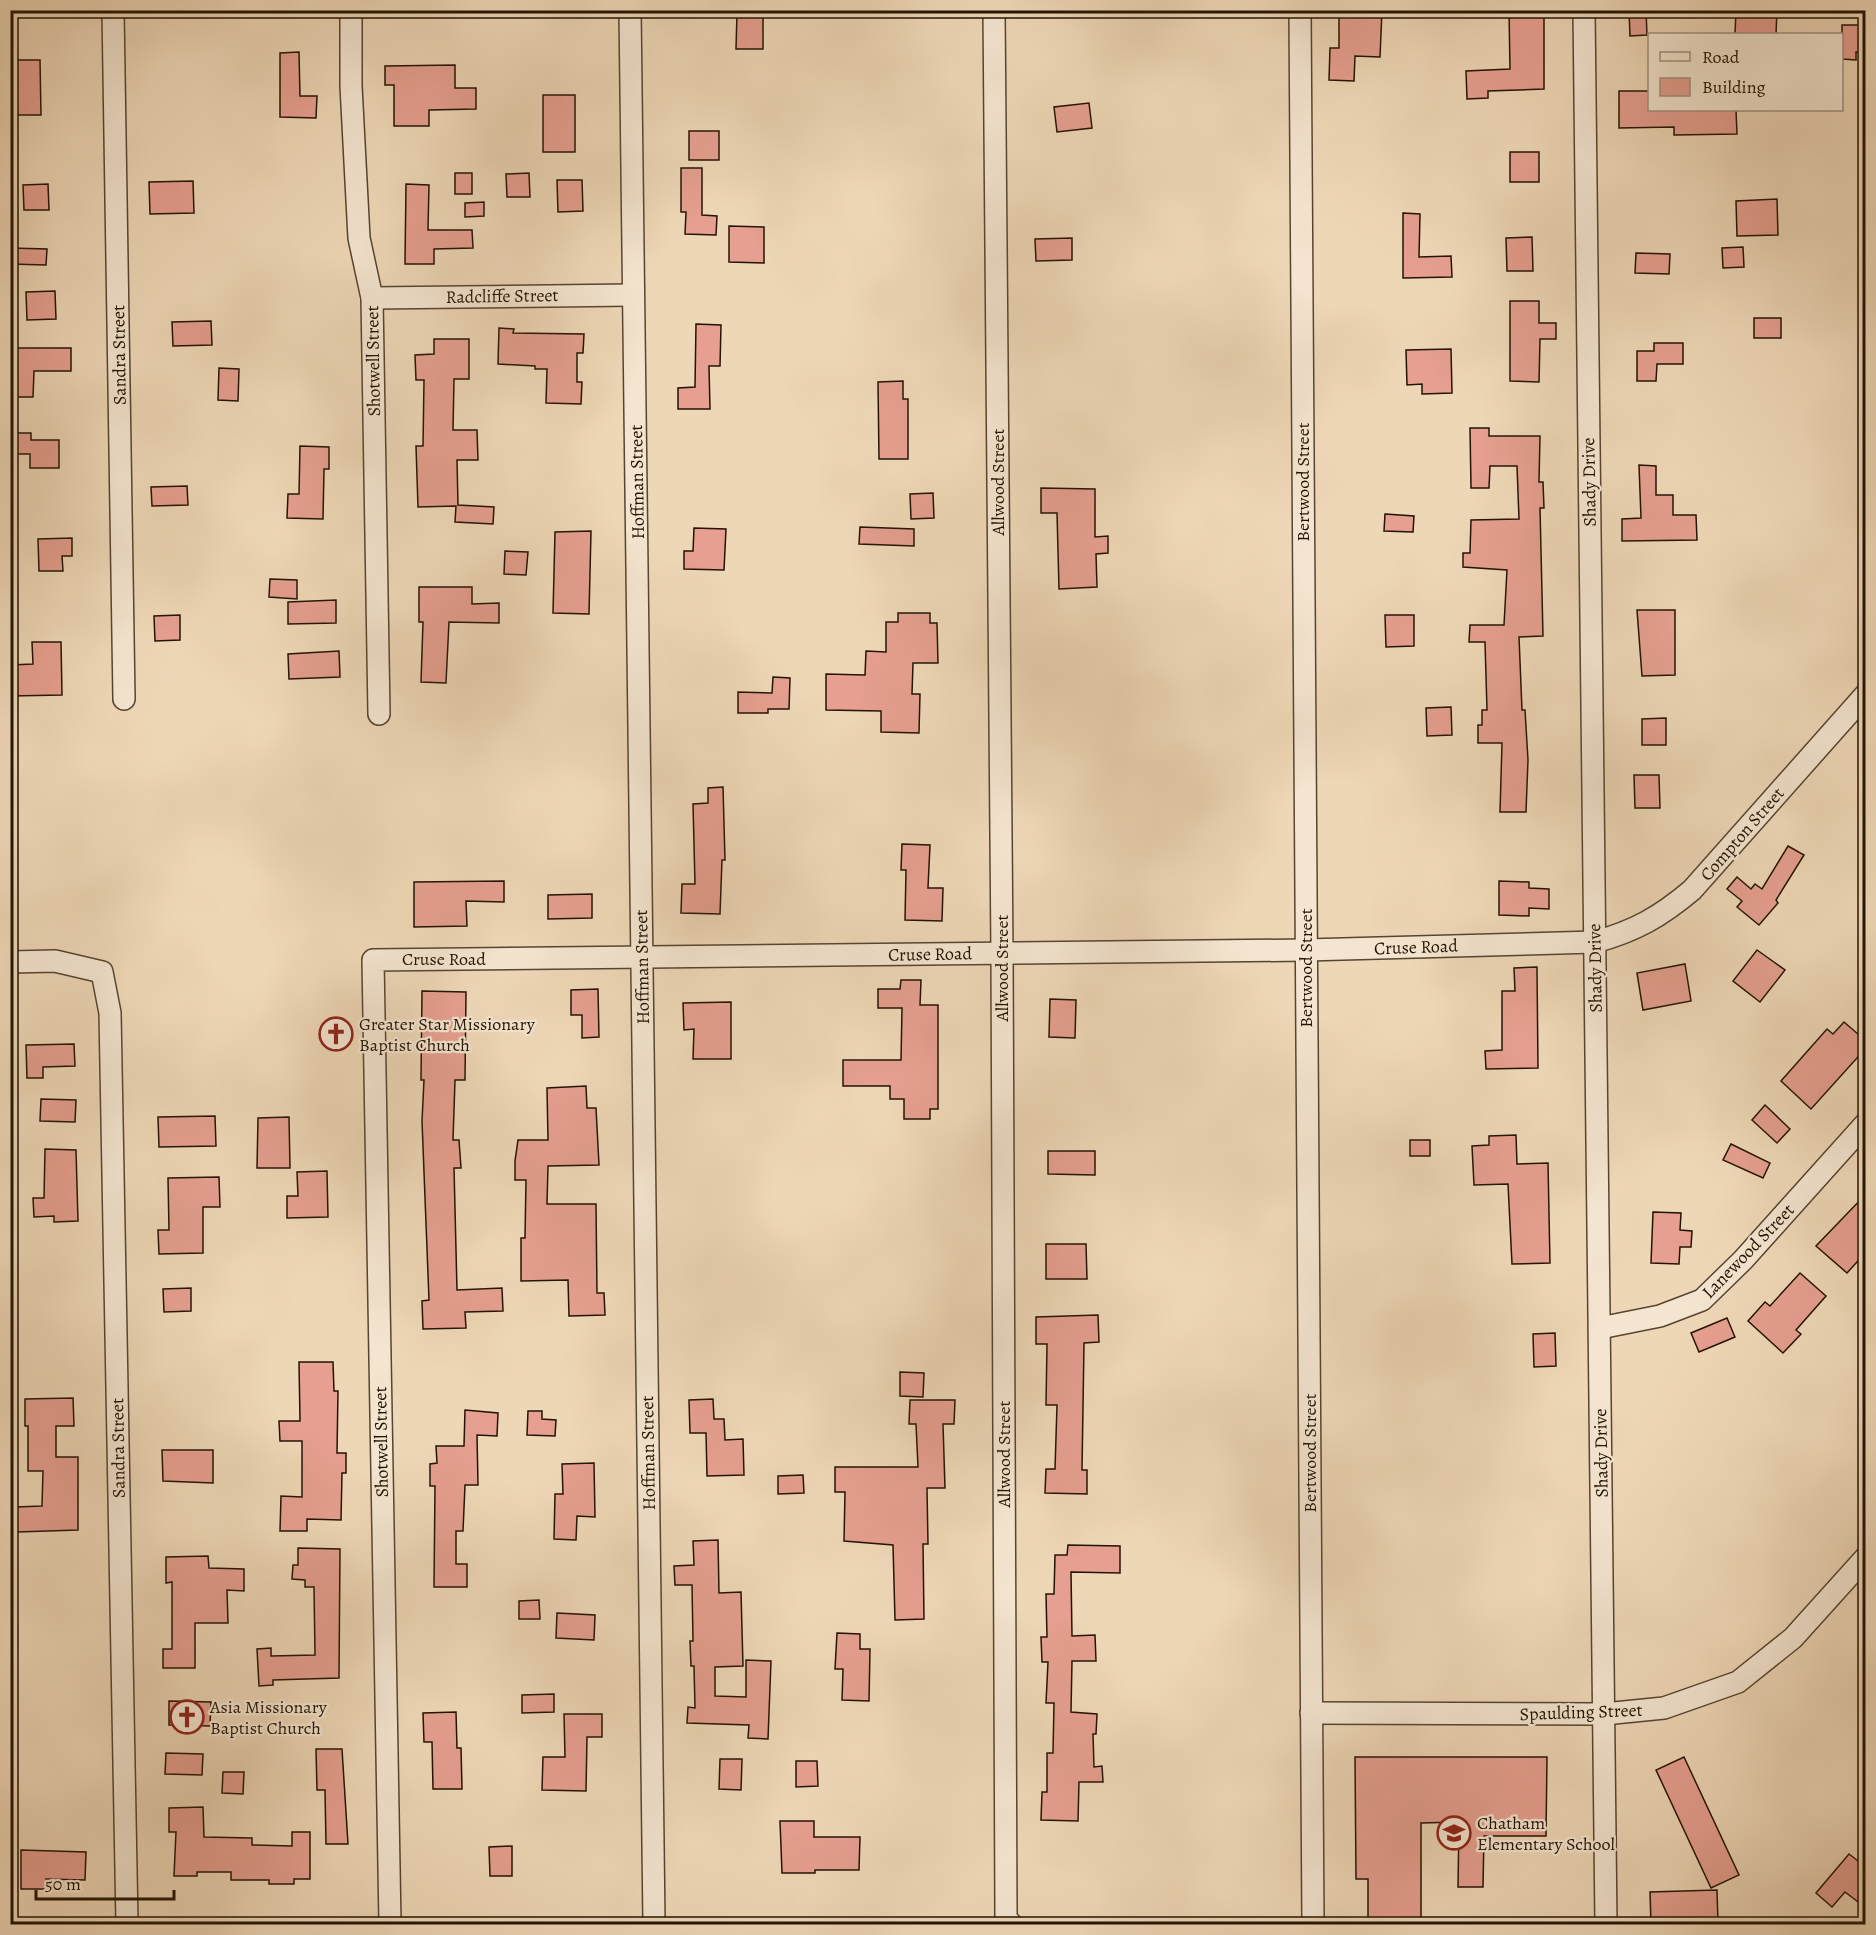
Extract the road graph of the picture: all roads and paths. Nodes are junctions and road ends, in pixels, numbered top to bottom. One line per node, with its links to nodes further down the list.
1 (113, 10): 10 (street, Sandra Street)
2 (351, 10): 8 (street, Shotwell Street)
3 (630, 10): 7 (street, Hoffman Street)
4 (994, 10): 14 (street, Allwood Street)
5 (1300, 10): 13 (street, Bertwood Street)
6 (1584, 10): 12 (street, Shady Drive)
7 (632, 295): 8 (street, Radcliffe Street); 15 (street, Hoffman Street)
8 (372, 298): 11 (street, Shotwell Street)
9 (1866, 693): 12 (street, Compton Street)
10 (124, 699)
11 (378, 714)
12 (1594, 942): 13 (street, Cruse Road); 19 (street, Shady Drive)
13 (1306, 950): 14 (street, Cruse Road); 21 (street, Bertwood Street)
14 (1002, 953): 15 (street, Cruse Road); 26 (street, Allwood Street)
15 (642, 958): 16 (street, Cruse Road); 25 (street, Hoffman Street)
16 (373, 960): 24 (street, Shotwell Street)
17 (10, 962): 23 (street, Sandra Street)
18 (1866, 1123): 19 (street, Lanewood Street)
19 (1600, 1328): 22 (street, Shady Drive)
20 (1866, 1557): 22 (street, Spaulding Street)
21 (1311, 1713): 22 (street, Spaulding Street); 27 (street, Bertwood Street)
22 (1604, 1714): 28 (street, Shady Drive)
23 (127, 1924)
24 (390, 1924)
25 (654, 1924)
26 (1011, 1924)
27 (1312, 1924)
28 (1606, 1924)

